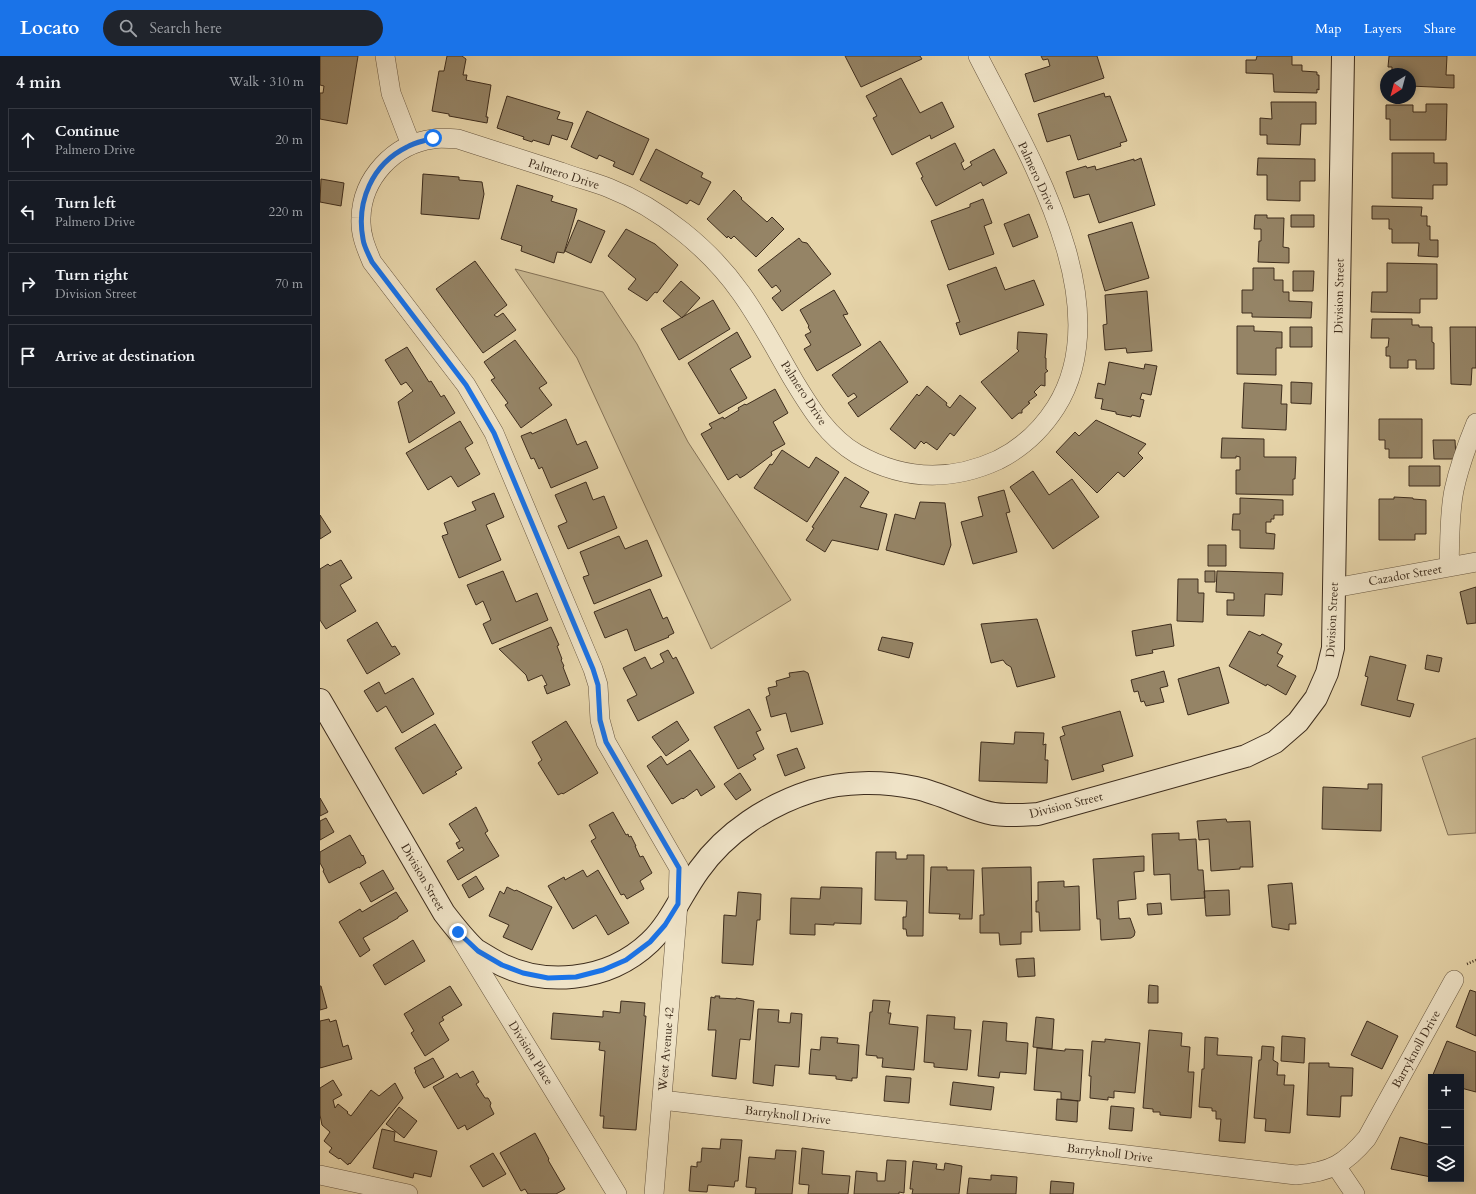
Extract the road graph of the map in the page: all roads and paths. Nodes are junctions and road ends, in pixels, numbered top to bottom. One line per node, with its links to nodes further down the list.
1 (385, 56): 4 (street)
2 (978, 56): 4 (street, Palmero Drive)
3 (1343, 56): 8 (street, Division Street)
4 (411, 145): 10 (street, Palmero Drive)
5 (1476, 423): 7 (street)
6 (1476, 562): 7 (street, Cazador Street)
7 (1449, 567): 8 (street, Cazador Street)
8 (1334, 588): 10 (street, Division Street)
9 (320, 700): 11 (street, Division Street)
10 (678, 904): 11 (street, Division Street); 13 (street, West Avenue 42)
11 (444, 913): 18 (street, Division Place)
12 (1454, 980): 14 (street, Barryknoll Drive)
13 (662, 1100): 14 (street, Barryknoll Drive); 19 (street, West Avenue 42)
14 (1336, 1166): 20 (street)
15 (320, 1174): 16 (street)
16 (365, 1189): 17 (street)
17 (408, 1194)
18 (617, 1194)
19 (654, 1194)
20 (1355, 1194)

